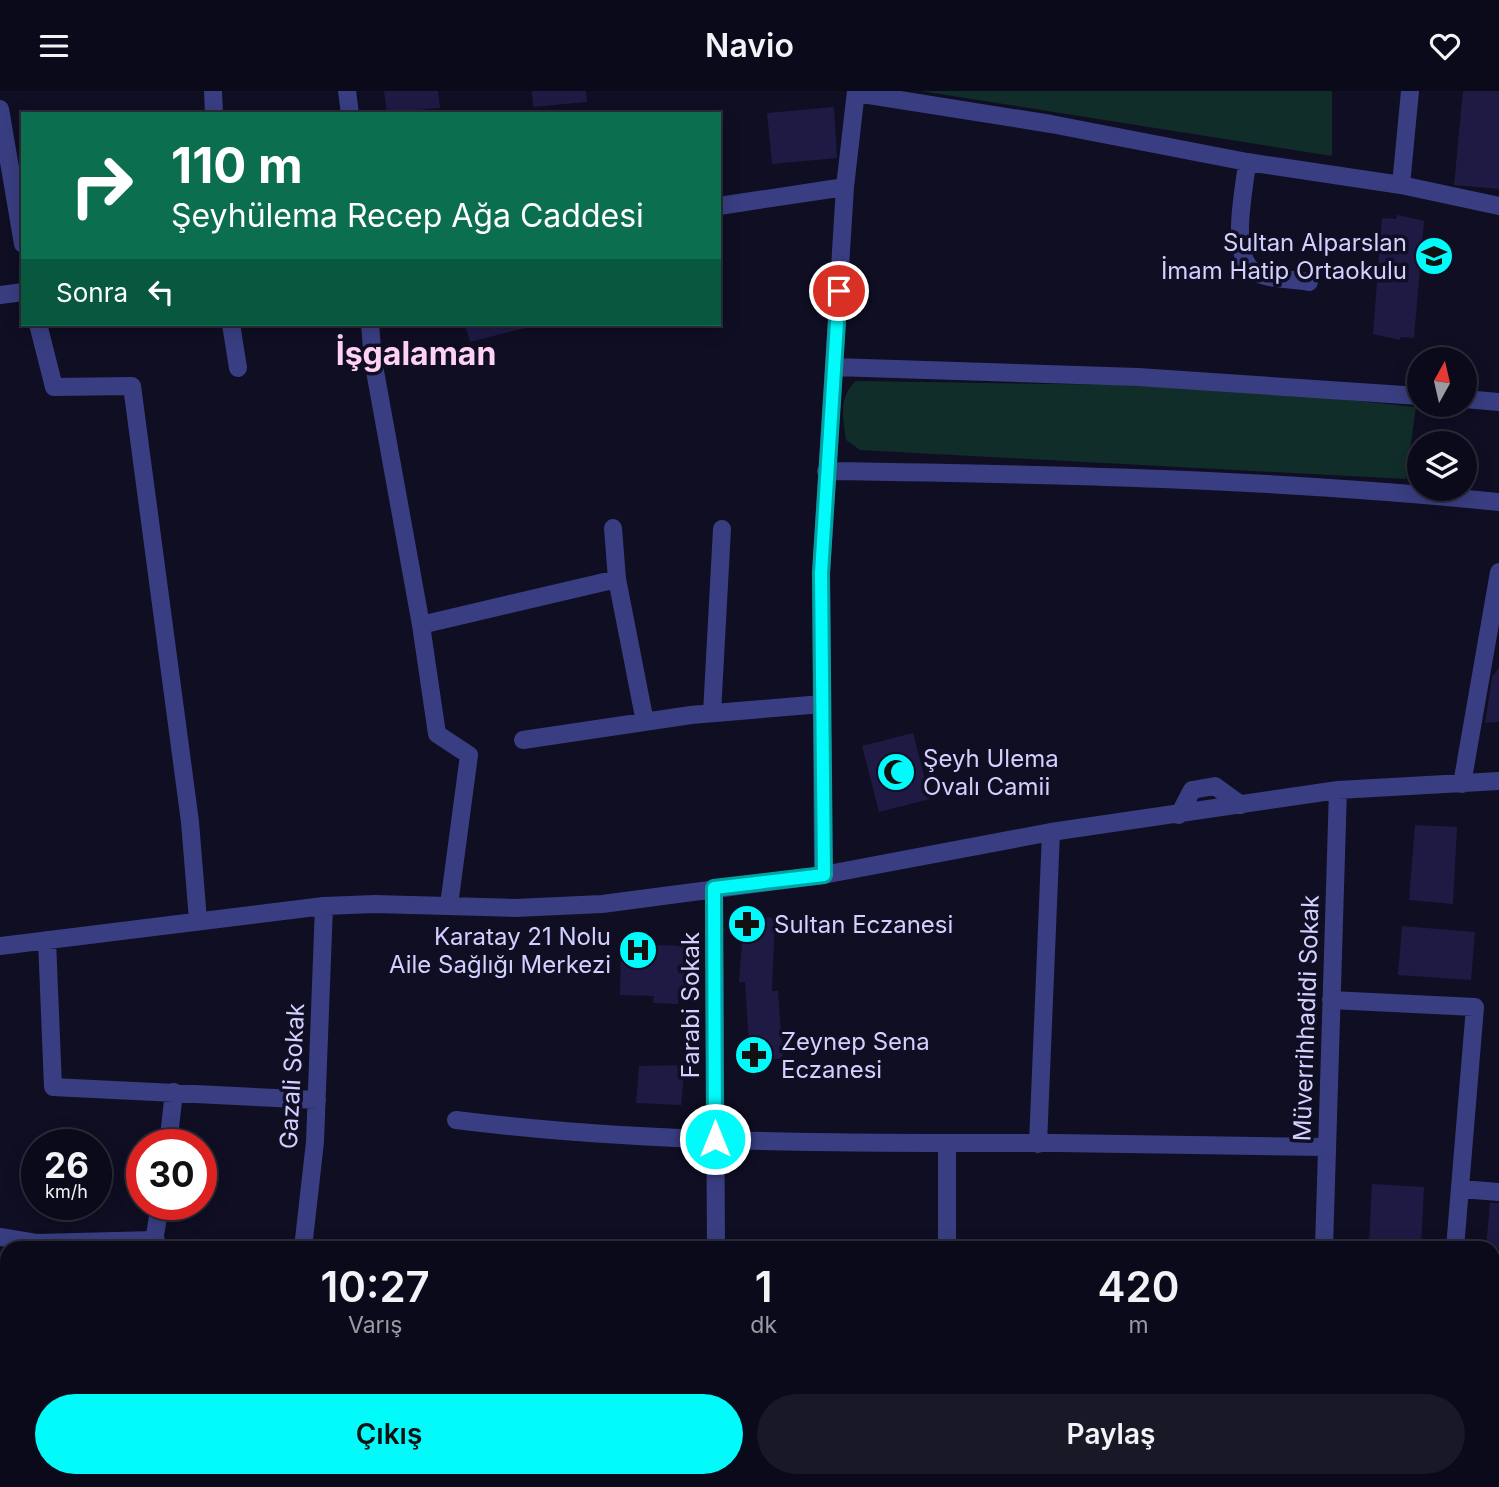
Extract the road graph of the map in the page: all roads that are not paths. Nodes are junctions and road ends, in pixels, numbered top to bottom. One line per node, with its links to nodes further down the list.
1 (213, 91): 6 (street)
2 (347, 91): 7 (street)
3 (1410, 91): 9 (street)
4 (856, 92): 8 (street); 10 (street)
5 (0, 109): 13 (street)
6 (214, 112)
7 (350, 112)
8 (1247, 162): 9 (street); 14 (street)
9 (1401, 185): 12 (street)
10 (845, 187): 11 (street); 20 (street)
11 (721, 206)
12 (1499, 206)
13 (21, 232)
14 (1309, 282)
15 (21, 292): 16 (street)
16 (0, 295)
17 (39, 326): 44 (street)
18 (231, 326): 21 (street)
19 (370, 326): 31 (street)
20 (834, 367): 22 (street); 25 (street)
21 (238, 368)
22 (1407, 395)
23 (1477, 400): 24 (street)
24 (1499, 402)
25 (826, 471): 26 (street); 32 (street)
26 (1499, 502)
27 (613, 528): 30 (street)
28 (722, 529): 33 (street)
29 (1499, 572): 37 (street)
30 (617, 579): 31 (street); 34 (street)
31 (421, 625): 42 (street)
32 (822, 704): 33 (street); 40 (street)
33 (712, 713): 34 (street)
34 (645, 722): 35 (street)
35 (523, 740)
36 (1499, 781): 37 (street)
37 (1462, 784): 38 (street)
38 (1338, 790): 39 (street); 47 (street, Müverrihhadidi Sokak)
39 (1051, 832): 40 (street); 53 (street)
40 (824, 875): 41 (street)
41 (714, 888): 42 (street); 52 (street, Farabi Sokak)
42 (449, 905): 43 (street)
43 (324, 906): 44 (street); 49 (street, Gazali Sokak)
44 (198, 920): 45 (street)
45 (47, 940): 46 (street); 48 (street)
46 (0, 946)
47 (1331, 1000): 55 (street, Müverrihhadidi Sokak); 56 (street)
48 (174, 1092): 49 (street); 51 (street)
49 (317, 1100): 62 (street, Gazali Sokak)
50 (456, 1120): 52 (street)
51 (170, 1129)
52 (715, 1139): 54 (street); 63 (street, Farabi Sokak)
53 (1038, 1143): 54 (street); 55 (street)
54 (947, 1145): 64 (street)
55 (1327, 1147): 65 (street, Müverrihhadidi Sokak)
56 (1461, 1189): 57 (street); 66 (street)
57 (1499, 1192)
58 (158, 1220): 61 (street)
59 (0, 1237): 60 (street)
60 (24, 1241)
61 (154, 1241)
62 (304, 1241)
63 (716, 1241)
64 (947, 1241)
65 (1324, 1241)
66 (1456, 1241)

